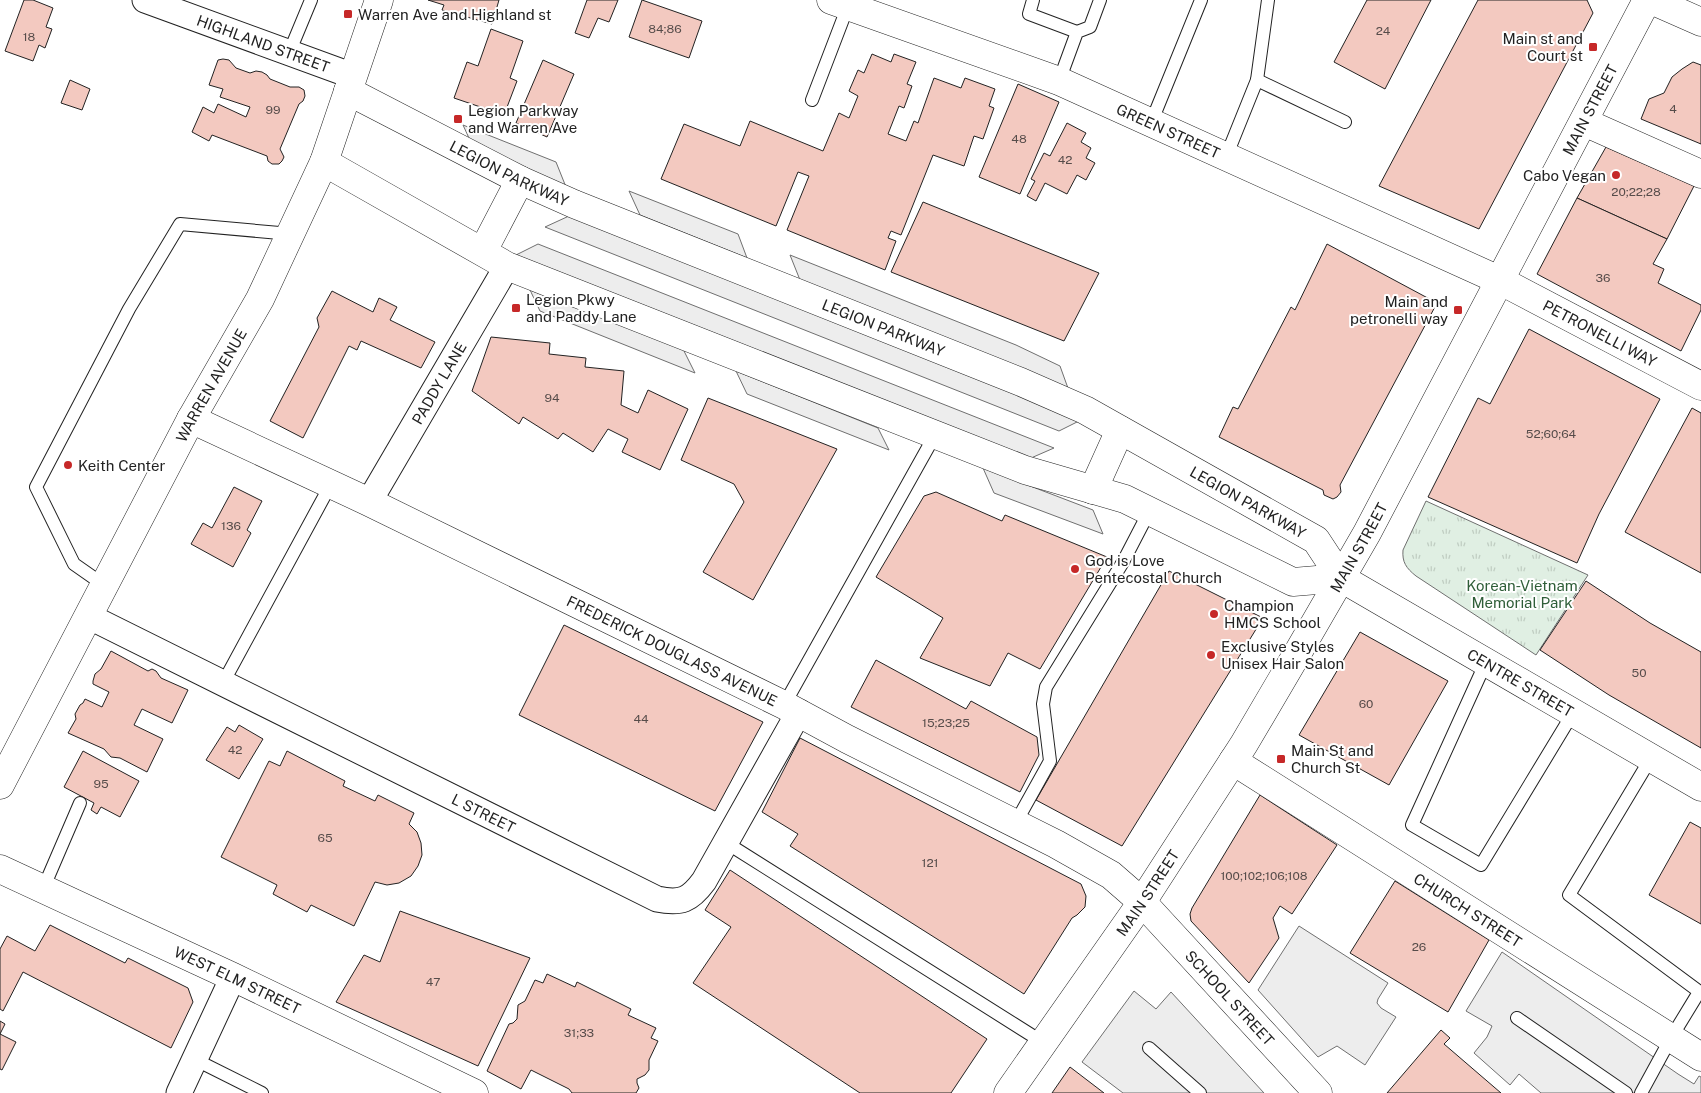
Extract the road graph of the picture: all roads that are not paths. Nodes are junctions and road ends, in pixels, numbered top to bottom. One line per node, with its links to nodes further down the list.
1 (145, 0): 12 (street, HIGHLAND STREET)
2 (311, 0): 12 (lane)
3 (379, 0): 15 (main road, WARREN AVENUE)
4 (1034, 0): 11 (lane)
5 (1100, 0): 11 (lane)
6 (1201, 0): 19 (lane)
7 (1268, 0): 13 (lane)
8 (1649, 0): 10 (main road); 18 (main road, MAIN STREET)
9 (839, 3): 14 (main road, GREEN STREET); 16 (lane)
10 (1701, 22)
11 (1077, 32): 14 (lane)
12 (290, 53): 15 (street, HIGHLAND STREET)
13 (1257, 80): 17 (lane); 20 (lane)
14 (1059, 81): 19 (main road, GREEN STREET)
15 (350, 83): 21 (main road, WARREN AVENUE); 23 (main road, LEGION PARKWAY)
16 (812, 100)
17 (1345, 122)
18 (1584, 122): 22 (main road); 27 (main road, MAIN STREET)
19 (1151, 123): 20 (main road, GREEN STREET)
20 (1226, 158): 27 (main road, GREEN STREET)
21 (324, 162): 24 (main road, WARREN AVENUE); 25 (main road)
22 (1701, 174)
23 (520, 180): 25 (main road); 30 (main road, LEGION PARKWAY)
24 (291, 234): 29 (main road, WARREN AVENUE); 37 (lane)
25 (483, 251): 26 (main road)
26 (507, 266): 31 (main road); 34 (street, PADDY LANE)
27 (1498, 280): 28 (main road, PETRONELLI WAY); 36 (main road, MAIN STREET)
28 (1701, 386)
29 (191, 419): 32 (main road, FREDERICK DOUGLASS AVENUE); 37 (main road, WARREN AVENUE)
30 (1120, 430): 33 (main road); 36 (main road, LEGION PARKWAY)
31 (935, 435): 33 (main road); 41 (lane)
32 (331, 484): 34 (main road, FREDERICK DOUGLASS AVENUE); 40 (lane)
33 (1092, 490): 35 (main road)
34 (370, 502): 41 (main road, FREDERICK DOUGLASS AVENUE)
35 (1150, 510): 36 (main road); 48 (lane)
36 (1341, 578): 39 (main road, CENTRE STREET); 44 (main road, MAIN STREET)
37 (104, 585): 38 (main road, WARREN AVENUE)
38 (88, 616): 40 (street, L STREET); 45 (main road, WARREN AVENUE)
39 (1486, 662): 42 (main road, CENTRE STREET); 42 (lane)
40 (223, 683): 49 (street, L STREET)
41 (791, 708): 48 (main road, FREDERICK DOUGLASS AVENUE); 49 (street, L STREET)
42 (1573, 713): 43 (main road, CENTRE STREET)
43 (1651, 758): 46 (main road, CENTRE STREET); 54 (lane)
44 (1233, 761): 52 (main road, MAIN STREET); 56 (main road, CHURCH STREET)
45 (0, 785)
46 (1701, 787)
47 (80, 804): 51 (lane)
48 (1015, 824): 52 (main road, FREDERICK DOUGLASS AVENUE)
49 (725, 842): 57 (lane)
50 (0, 869): 51 (main road, WEST ELM STREET)
51 (43, 889): 53 (main road, WEST ELM STREET)
52 (1142, 902): 57 (main road, MAIN STREET); 66 (main road, SCHOOL STREET)
53 (233, 978): 60 (street); 63 (main road, WEST ELM STREET)
54 (1700, 993): 56 (lane)
55 (1517, 1018): 67 (lane)
56 (1670, 1038): 59 (main road, CHURCH STREET); 68 (lane)
57 (1044, 1043): 64 (main road, MAIN STREET)
58 (1149, 1048): 65 (lane)
59 (1701, 1057)
60 (194, 1059): 61 (street); 62 (lane)
61 (178, 1093)
62 (262, 1093)
63 (474, 1093)
64 (1008, 1093)
65 (1200, 1093)
66 (1318, 1093)
67 (1626, 1093)
68 (1641, 1093)

